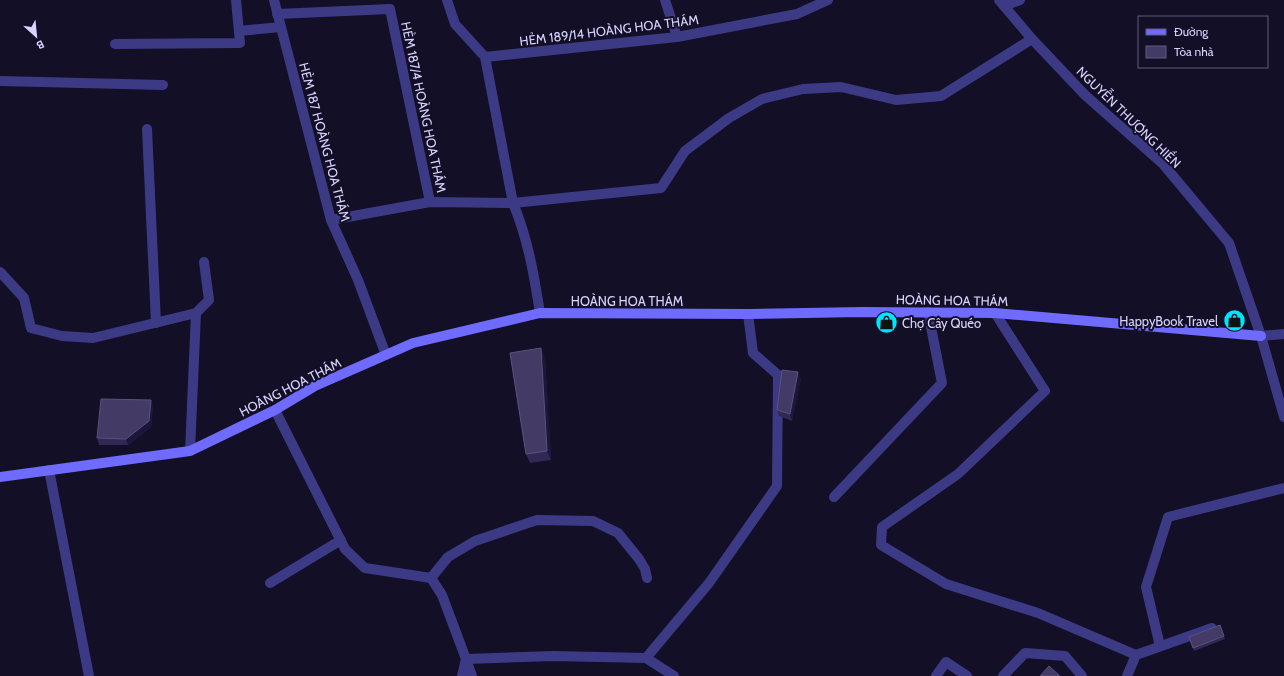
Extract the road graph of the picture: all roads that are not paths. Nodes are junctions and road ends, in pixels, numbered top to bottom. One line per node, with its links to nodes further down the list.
1 (236, 0): 10 (street)
2 (274, 0): 8 (street, HẺM 187 HOÀNG HOA THÁM)
3 (447, 0): 14 (street)
4 (665, 0): 11 (street)
5 (828, 0): 11 (street, HẺM 189/14 HOÀNG HOA THÁM)
6 (1020, 0): 7 (street)
7 (1002, 3): 12 (street, NGUYỄN THƯỢNG HIỀN)
8 (278, 14): 9 (street, HẺM 187 HOÀNG HOA THÁM); 18 (street, HẺM 187/4 HOÀNG HOA THÁM)
9 (281, 27): 10 (street); 20 (street, HẺM 187 HOÀNG HOA THÁM)
10 (239, 31): 13 (street)
11 (677, 37): 14 (street, HẺM 189/14 HOÀNG HOA THÁM)
12 (1032, 39): 19 (street, HẺM 187/4 HOÀNG HOA THÁM); 30 (street, NGUYỄN THƯỢNG HIỀN)
13 (115, 44)
14 (485, 57): 19 (street)
15 (0, 81): 16 (street)
16 (163, 85)
17 (147, 129): 28 (street)
18 (430, 202): 19 (street, HẺM 187/4 HOÀNG HOA THÁM); 20 (street, HẺM 187/4 HOÀNG HOA THÁM)
19 (513, 203): 25 (street)
20 (331, 220): 31 (street, HẺM 187 HOÀNG HOA THÁM)
21 (204, 262): 24 (street)
22 (0, 272): 28 (street)
23 (928, 312): 26 (street, HOÀNG HOA THÁM); 27 (street, HOÀNG HOA THÁM); 38 (street)
24 (196, 313): 28 (street); 34 (street)
25 (540, 313): 27 (street, HOÀNG HOA THÁM); 31 (street, HOÀNG HOA THÁM)
26 (995, 313): 30 (street, HOÀNG HOA THÁM); 45 (street)
27 (748, 314): 46 (street)
28 (156, 323)
29 (1284, 334): 30 (street, HOÀNG HOA THÁM)
30 (1261, 336): 33 (street, NGUYỄN THƯỢNG HIỀN)
31 (386, 355): 32 (street, HOÀNG HOA THÁM)
32 (275, 410): 34 (street, HOÀNG HOA THÁM); 39 (street)
33 (1284, 418)
34 (190, 451): 35 (street, HOÀNG HOA THÁM)
35 (49, 470): 36 (street, HOÀNG HOA THÁM); 48 (street)
36 (0, 476)
37 (1284, 488): 44 (street)
38 (834, 497)
39 (341, 540): 40 (street); 42 (street)
40 (431, 578): 41 (street); 47 (street)
41 (647, 578)
42 (270, 583)
43 (1212, 628): 44 (street)
44 (1160, 646): 45 (street)
45 (1136, 655): 56 (street)
46 (646, 658): 47 (street); 51 (street)
47 (466, 659): 49 (street); 50 (street)
48 (89, 676)
49 (462, 676)
50 (472, 676)
51 (674, 676)
52 (936, 676): 53 (street)
53 (967, 676)
54 (1002, 676): 55 (street)
55 (1082, 676)
56 (1127, 676)

